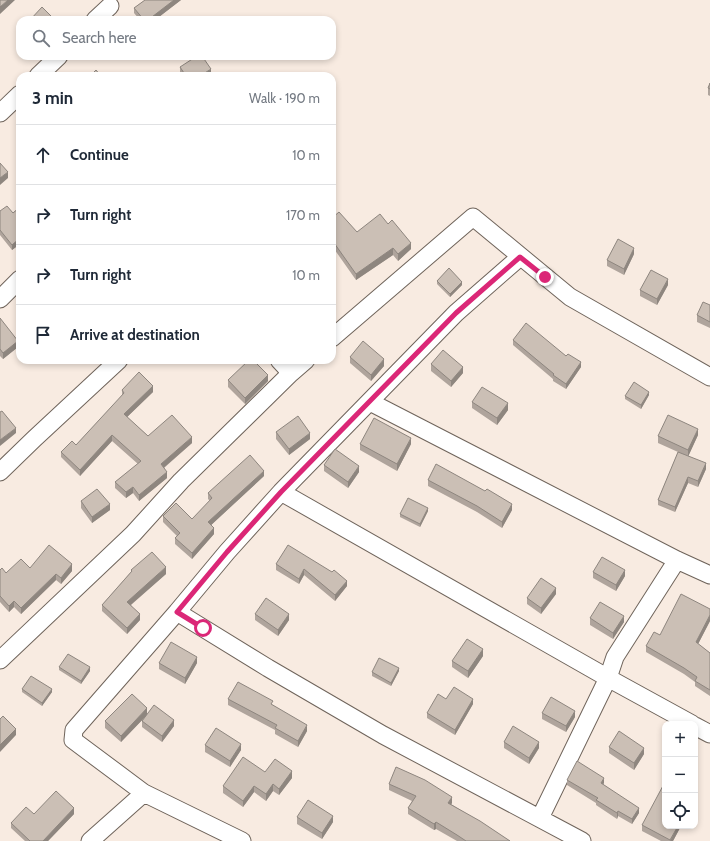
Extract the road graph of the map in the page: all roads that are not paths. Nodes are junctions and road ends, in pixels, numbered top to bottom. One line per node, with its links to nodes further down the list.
1 (110, 6): 2 (street)
2 (99, 16)
3 (55, 60): 4 (street)
4 (42, 72)
5 (16, 98): 6 (street)
6 (0, 114)
7 (520, 257): 10 (street); 15 (street); 16 (street)
8 (16, 283): 9 (street)
9 (0, 299)
10 (336, 335)
11 (115, 364): 17 (street)
12 (282, 364): 14 (street)
13 (301, 364): 14 (street)
14 (291, 373): 22 (street)
15 (710, 377)
16 (370, 402): 18 (street); 19 (street)
17 (0, 472)
18 (281, 492): 21 (street); 23 (street)
19 (677, 560): 20 (street); 23 (street)
20 (710, 574)
21 (177, 612): 27 (street); 28 (street)
22 (0, 660)
23 (608, 678): 24 (street); 28 (street)
24 (687, 721)
25 (698, 728): 26 (street)
26 (710, 734)
27 (144, 793): 29 (street); 30 (street)
28 (540, 818): 31 (street)
29 (90, 841)
30 (242, 841)
31 (582, 841)

